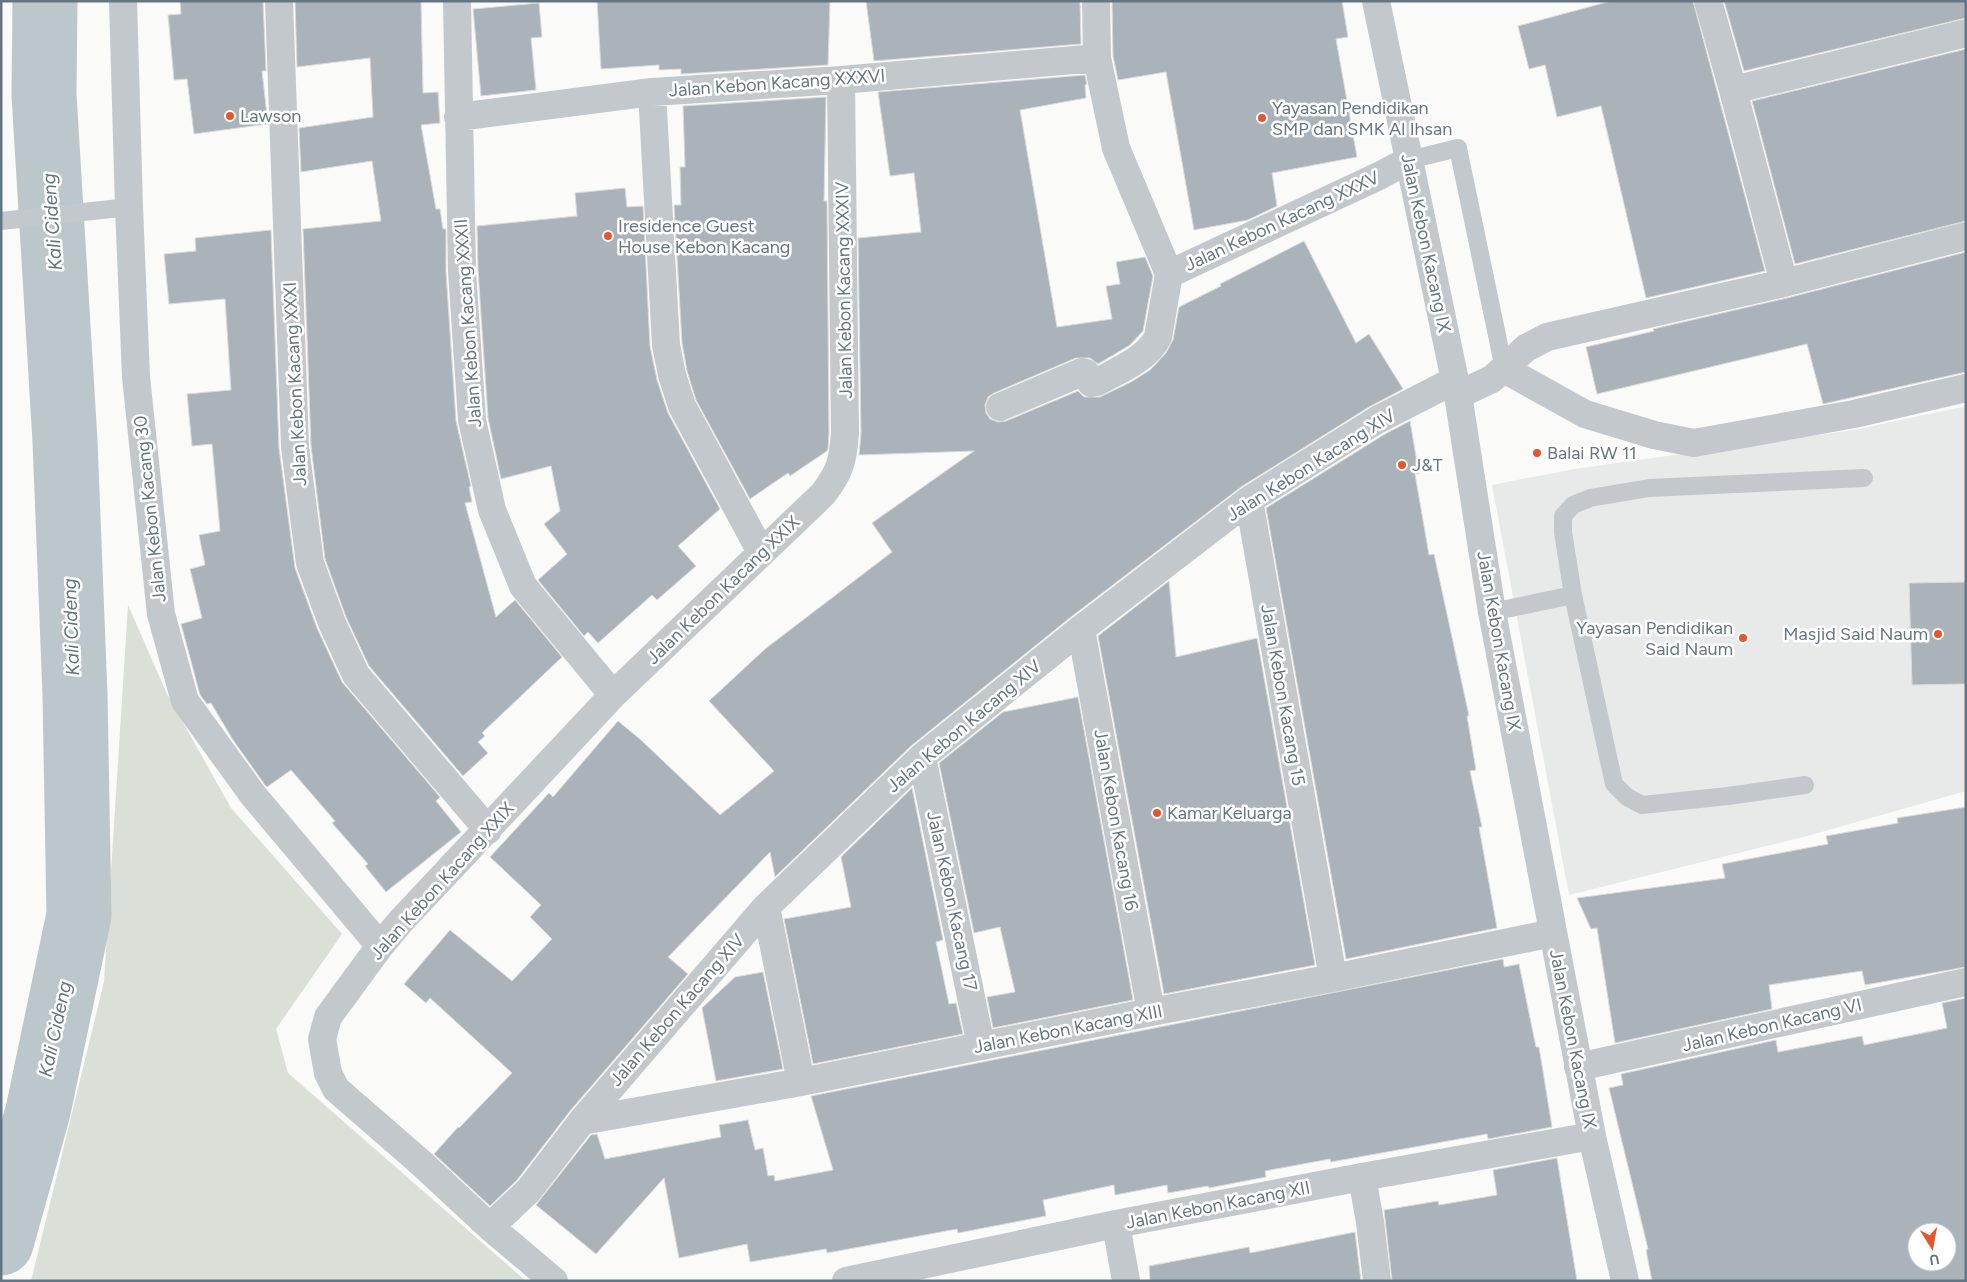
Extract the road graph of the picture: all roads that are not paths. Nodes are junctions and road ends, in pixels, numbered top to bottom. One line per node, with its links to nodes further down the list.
1 (123, 1): 14 (street, Jalan Kebon Kacang 30)
2 (279, 1): 33 (street, Jalan Kebon Kacang XXXI)
3 (457, 1): 12 (street, Jalan Kebon Kacang XXXII)
4 (1096, 1): 8 (street, Jalan Kebon Kacang XXXV)
5 (1708, 1): 10 (street)
6 (1379, 2): 13 (street, Jalan Kebon Kacang IX)
7 (1966, 33): 10 (street)
8 (1097, 58): 9 (street, Jalan Kebon Kacang XXXVI); 17 (street, Jalan Kebon Kacang XXXV)
9 (842, 80): 11 (street, Jalan Kebon Kacang XXXVI); 24 (street, Jalan Kebon Kacang XXXIV)
10 (1733, 90): 18 (street)
11 (652, 92): 12 (street, Jalan Kebon Kacang XXXVI); 26 (street)
12 (458, 117): 30 (street, Jalan Kebon Kacang XXXII)
13 (1409, 160): 17 (street, Jalan Kebon Kacang XXXV); 19 (lane); 20 (street, Jalan Kebon Kacang IX)
14 (129, 207): 15 (lane); 36 (street, Jalan Kebon Kacang 30)
15 (5, 220)
16 (1966, 236): 18 (street, Jalan Kebon Kacang XIV)
17 (1169, 274): 22 (street)
18 (1784, 283): 19 (street, Jalan Kebon Kacang XIV)
19 (1504, 369): 20 (street, Jalan Kebon Kacang XIV); 21 (street)
20 (1456, 388): 25 (street, Jalan Kebon Kacang XIV); 28 (street, Jalan Kebon Kacang IX)
21 (1966, 388)
22 (1000, 407)
23 (1864, 478): 27 (lane)
24 (823, 494): 26 (street, Jalan Kebon Kacang XXIX)
25 (1249, 500): 29 (street, Jalan Kebon Kacang XIV); 37 (street, Jalan Kebon Kacang 15)
26 (761, 552): 30 (street, Jalan Kebon Kacang XXIX)
27 (1573, 595): 28 (lane); 32 (lane)
28 (1492, 612): 35 (street, Jalan Kebon Kacang IX)
29 (1081, 629): 31 (street, Jalan Kebon Kacang XIV); 39 (street, Jalan Kebon Kacang 16)
30 (613, 695): 33 (street, Jalan Kebon Kacang XXIX)
31 (922, 757): 34 (street, Jalan Kebon Kacang XIV); 40 (street, Jalan Kebon Kacang 17)
32 (1805, 785)
33 (488, 830): 36 (street, Jalan Kebon Kacang XXIX)
34 (766, 907): 42 (street); 43 (street, Jalan Kebon Kacang XIV)
35 (1553, 932): 37 (street, Jalan Kebon Kacang XIII); 41 (street, Jalan Kebon Kacang IX)
36 (380, 946): 47 (street, Jalan Kebon Kacang XXIX)
37 (1333, 978): 39 (street, Jalan Kebon Kacang XIII)
38 (1966, 982): 41 (street, Jalan Kebon Kacang VI)
39 (1151, 1012): 40 (street, Jalan Kebon Kacang XIII)
40 (981, 1046): 42 (street, Jalan Kebon Kacang XIII)
41 (1578, 1068): 44 (street, Jalan Kebon Kacang IX)
42 (800, 1082): 43 (street, Jalan Kebon Kacang XIII)
43 (582, 1121): 47 (street, Jalan Kebon Kacang XIV)
44 (1592, 1136): 45 (street, Jalan Kebon Kacang XII); 52 (street, Jalan Kebon Kacang IX)
45 (1362, 1177): 46 (street, Jalan Kebon Kacang XII); 51 (street)
46 (1116, 1224): 49 (street, Jalan Kebon Kacang XII); 50 (street)
47 (490, 1227): 48 (street, Jalan Kebon Kacang XXIX)
48 (554, 1281)
49 (846, 1281)
50 (1126, 1281)
51 (1377, 1281)
52 (1625, 1281)

